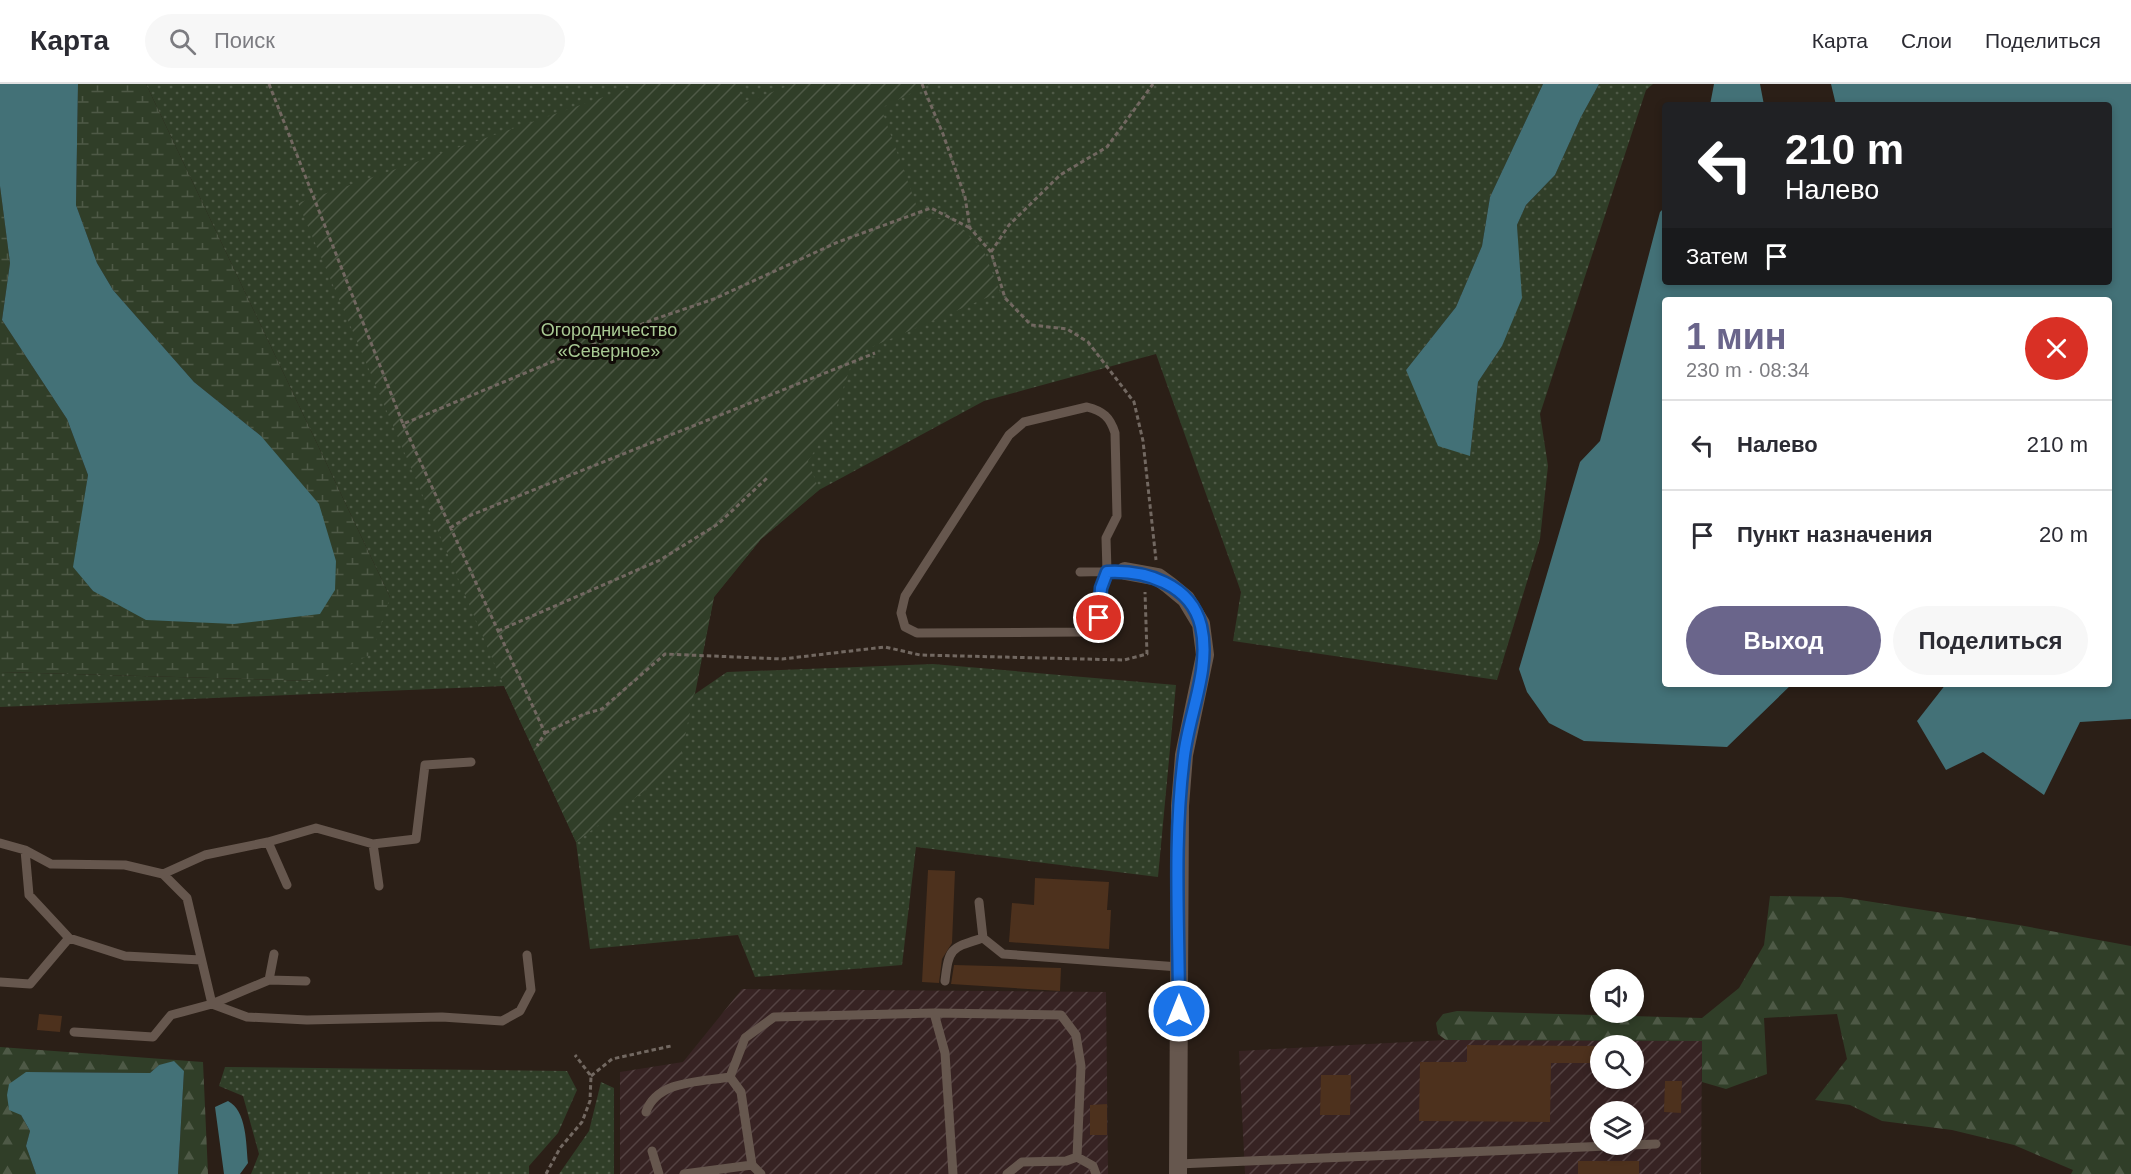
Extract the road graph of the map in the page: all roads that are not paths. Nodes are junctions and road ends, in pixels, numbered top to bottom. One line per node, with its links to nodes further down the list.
1 (1116, 571): 1 (lane); 2 (lane); 17 (street)
2 (1080, 572)
3 (471, 762): 6 (lane)
4 (267, 842): 6 (lane); 8 (lane); 9 (lane)
5 (0, 843): 7 (lane)
6 (374, 844): 10 (lane)
7 (25, 850): 8 (lane); 12 (lane)
8 (163, 874): 16 (lane)
9 (286, 885)
10 (379, 886)
11 (979, 902): 13 (lane)
12 (69, 938): 16 (lane); 21 (lane)
13 (983, 938): 17 (lane); 20 (lane)
14 (274, 954): 18 (lane)
15 (527, 955): 22 (lane)
16 (201, 960): 22 (lane)
17 (1179, 967): 31 (street)
18 (269, 980): 19 (lane); 22 (lane)
19 (306, 981)
20 (945, 981)
21 (0, 982)
22 (212, 1004): 24 (lane)
23 (934, 1013): 25 (lane); 29 (lane); 35 (lane)
24 (74, 1032)
25 (730, 1077): 26 (lane); 30 (lane)
26 (646, 1112)
27 (1656, 1144): 31 (lane)
28 (652, 1151): 32 (lane)
29 (1077, 1157): 36 (lane); 37 (lane)
30 (752, 1165): 33 (lane); 34 (lane)
31 (1178, 1169)
32 (659, 1174)
33 (684, 1174)
34 (761, 1174)
35 (953, 1174)
36 (1007, 1174)
37 (1096, 1174)

